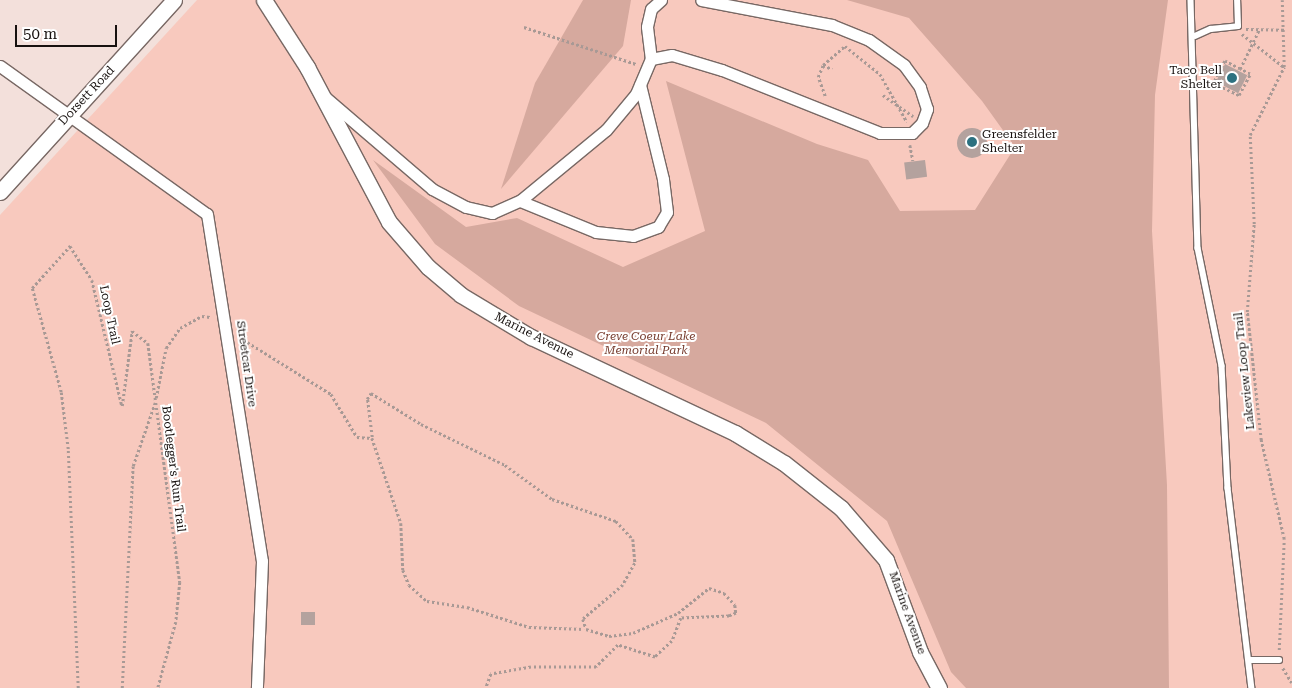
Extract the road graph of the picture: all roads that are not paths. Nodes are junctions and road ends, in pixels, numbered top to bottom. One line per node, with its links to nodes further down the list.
1 (174, 0): 12 (main road, Dorsett Road)
2 (264, 0): 11 (main road, Marine Avenue)
3 (661, 0): 8 (street)
4 (701, 0): 8 (street)
5 (1191, 0): 7 (lane)
6 (1237, 0): 7 (lane)
7 (1195, 36): 15 (lane)
8 (649, 63): 10 (street)
9 (0, 66): 12 (street, Streetcar Drive)
10 (640, 85): 14 (street); 14 (street)
11 (323, 96): 14 (street); 18 (main road, Marine Avenue)
12 (69, 115): 13 (main road, Dorsett Road); 17 (street, Streetcar Drive)
13 (0, 192)
14 (520, 201)
15 (1249, 660): 16 (lane); 19 (lane)
16 (1279, 660)
17 (257, 688)
18 (939, 688)
19 (1252, 688)

